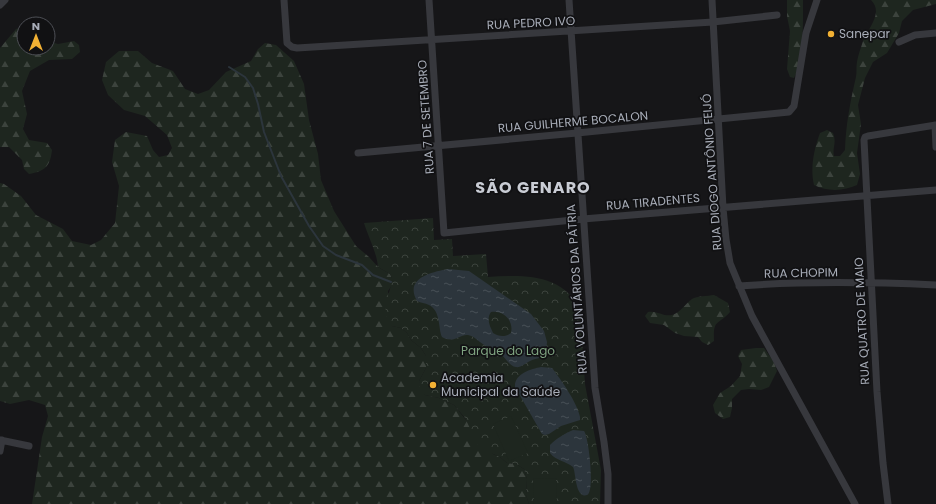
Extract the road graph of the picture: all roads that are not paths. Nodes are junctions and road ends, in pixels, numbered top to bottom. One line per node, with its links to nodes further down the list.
1 (5, 0): 7 (street)
2 (284, 0): 12 (street, RUA PEDRO IVO)
3 (429, 0): 12 (street, RUA 7 DE SETEMBRO)
4 (569, 0): 10 (street, RUA VOLUNTÁRIOS DA PÁTRIA)
5 (712, 0): 9 (street, RUA DIOGO ANTÔNIO FEIJÓ)
6 (818, 0): 14 (street, RUA GUILHERME BOCALON)
7 (0, 6)
8 (777, 15): 9 (street, RUA PEDRO IVO)
9 (713, 22): 10 (street, RUA PEDRO IVO); 14 (street, RUA DIOGO ANTÔNIO FEIJÓ)
10 (570, 32): 12 (street, RUA PEDRO IVO); 16 (street, RUA VOLUNTÁRIOS DA PÁTRIA)
11 (936, 33): 13 (street)
12 (432, 39): 17 (street, RUA 7 DE SETEMBRO)
13 (899, 42)
14 (718, 119): 16 (street, RUA GUILHERME BOCALON); 22 (street, RUA DIOGO ANTÔNIO FEIJÓ)
15 (936, 125): 18 (street); 21 (street, RUA QUATRO DE MAIO)
16 (577, 133): 17 (street, RUA GUILHERME BOCALON); 23 (street, RUA VOLUNTÁRIOS DA PÁTRIA)
17 (439, 145): 19 (street, RUA GUILHERME BOCALON); 24 (street, RUA 7 DE SETEMBRO)
18 (936, 147)
19 (358, 153)
20 (936, 190): 21 (street, RUA TIRADENTES)
21 (866, 197): 22 (street, RUA TIRADENTES); 25 (street, RUA QUATRO DE MAIO)
22 (723, 208): 23 (street, RUA TIRADENTES); 27 (street, RUA DIOGO ANTÔNIO FEIJÓ)
23 (583, 219): 24 (street, RUA TIRADENTES); 31 (street, RUA VOLUNTÁRIOS DA PÁTRIA)
24 (444, 233)
25 (871, 282): 26 (street, RUA CHOPIM); 27 (street, RUA CHOPIM); 33 (street, RUA QUATRO DE MAIO)
26 (936, 285)
27 (739, 286): 32 (street, RUA DIOGO ANTÔNIO FEIJÓ)
28 (1, 440): 29 (street); 30 (street)
29 (29, 446)
30 (0, 451)
31 (608, 504)
32 (855, 504)
33 (888, 504)

